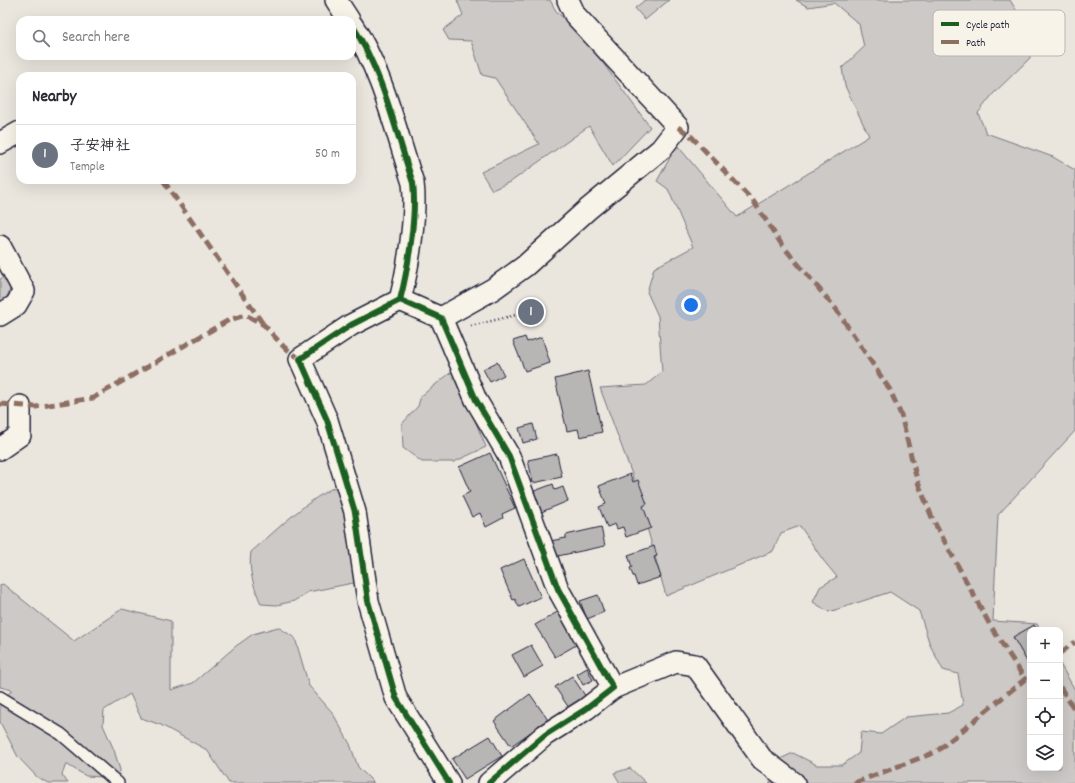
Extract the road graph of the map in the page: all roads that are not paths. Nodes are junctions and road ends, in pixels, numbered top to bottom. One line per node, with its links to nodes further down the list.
1 (336, 0): 3 (street)
2 (568, 0): 10 (street)
3 (346, 16)
4 (356, 31): 8 (street)
5 (16, 134): 6 (street)
6 (0, 142)
7 (0, 246): 9 (street)
8 (400, 300): 10 (street); 16 (street)
9 (0, 315)
10 (444, 325): 13 (street)
11 (20, 406): 12 (street)
12 (0, 449)
13 (613, 688): 17 (street); 18 (street)
14 (0, 697): 15 (lane)
15 (118, 783)
16 (449, 783)
17 (488, 783)
18 (794, 783)

